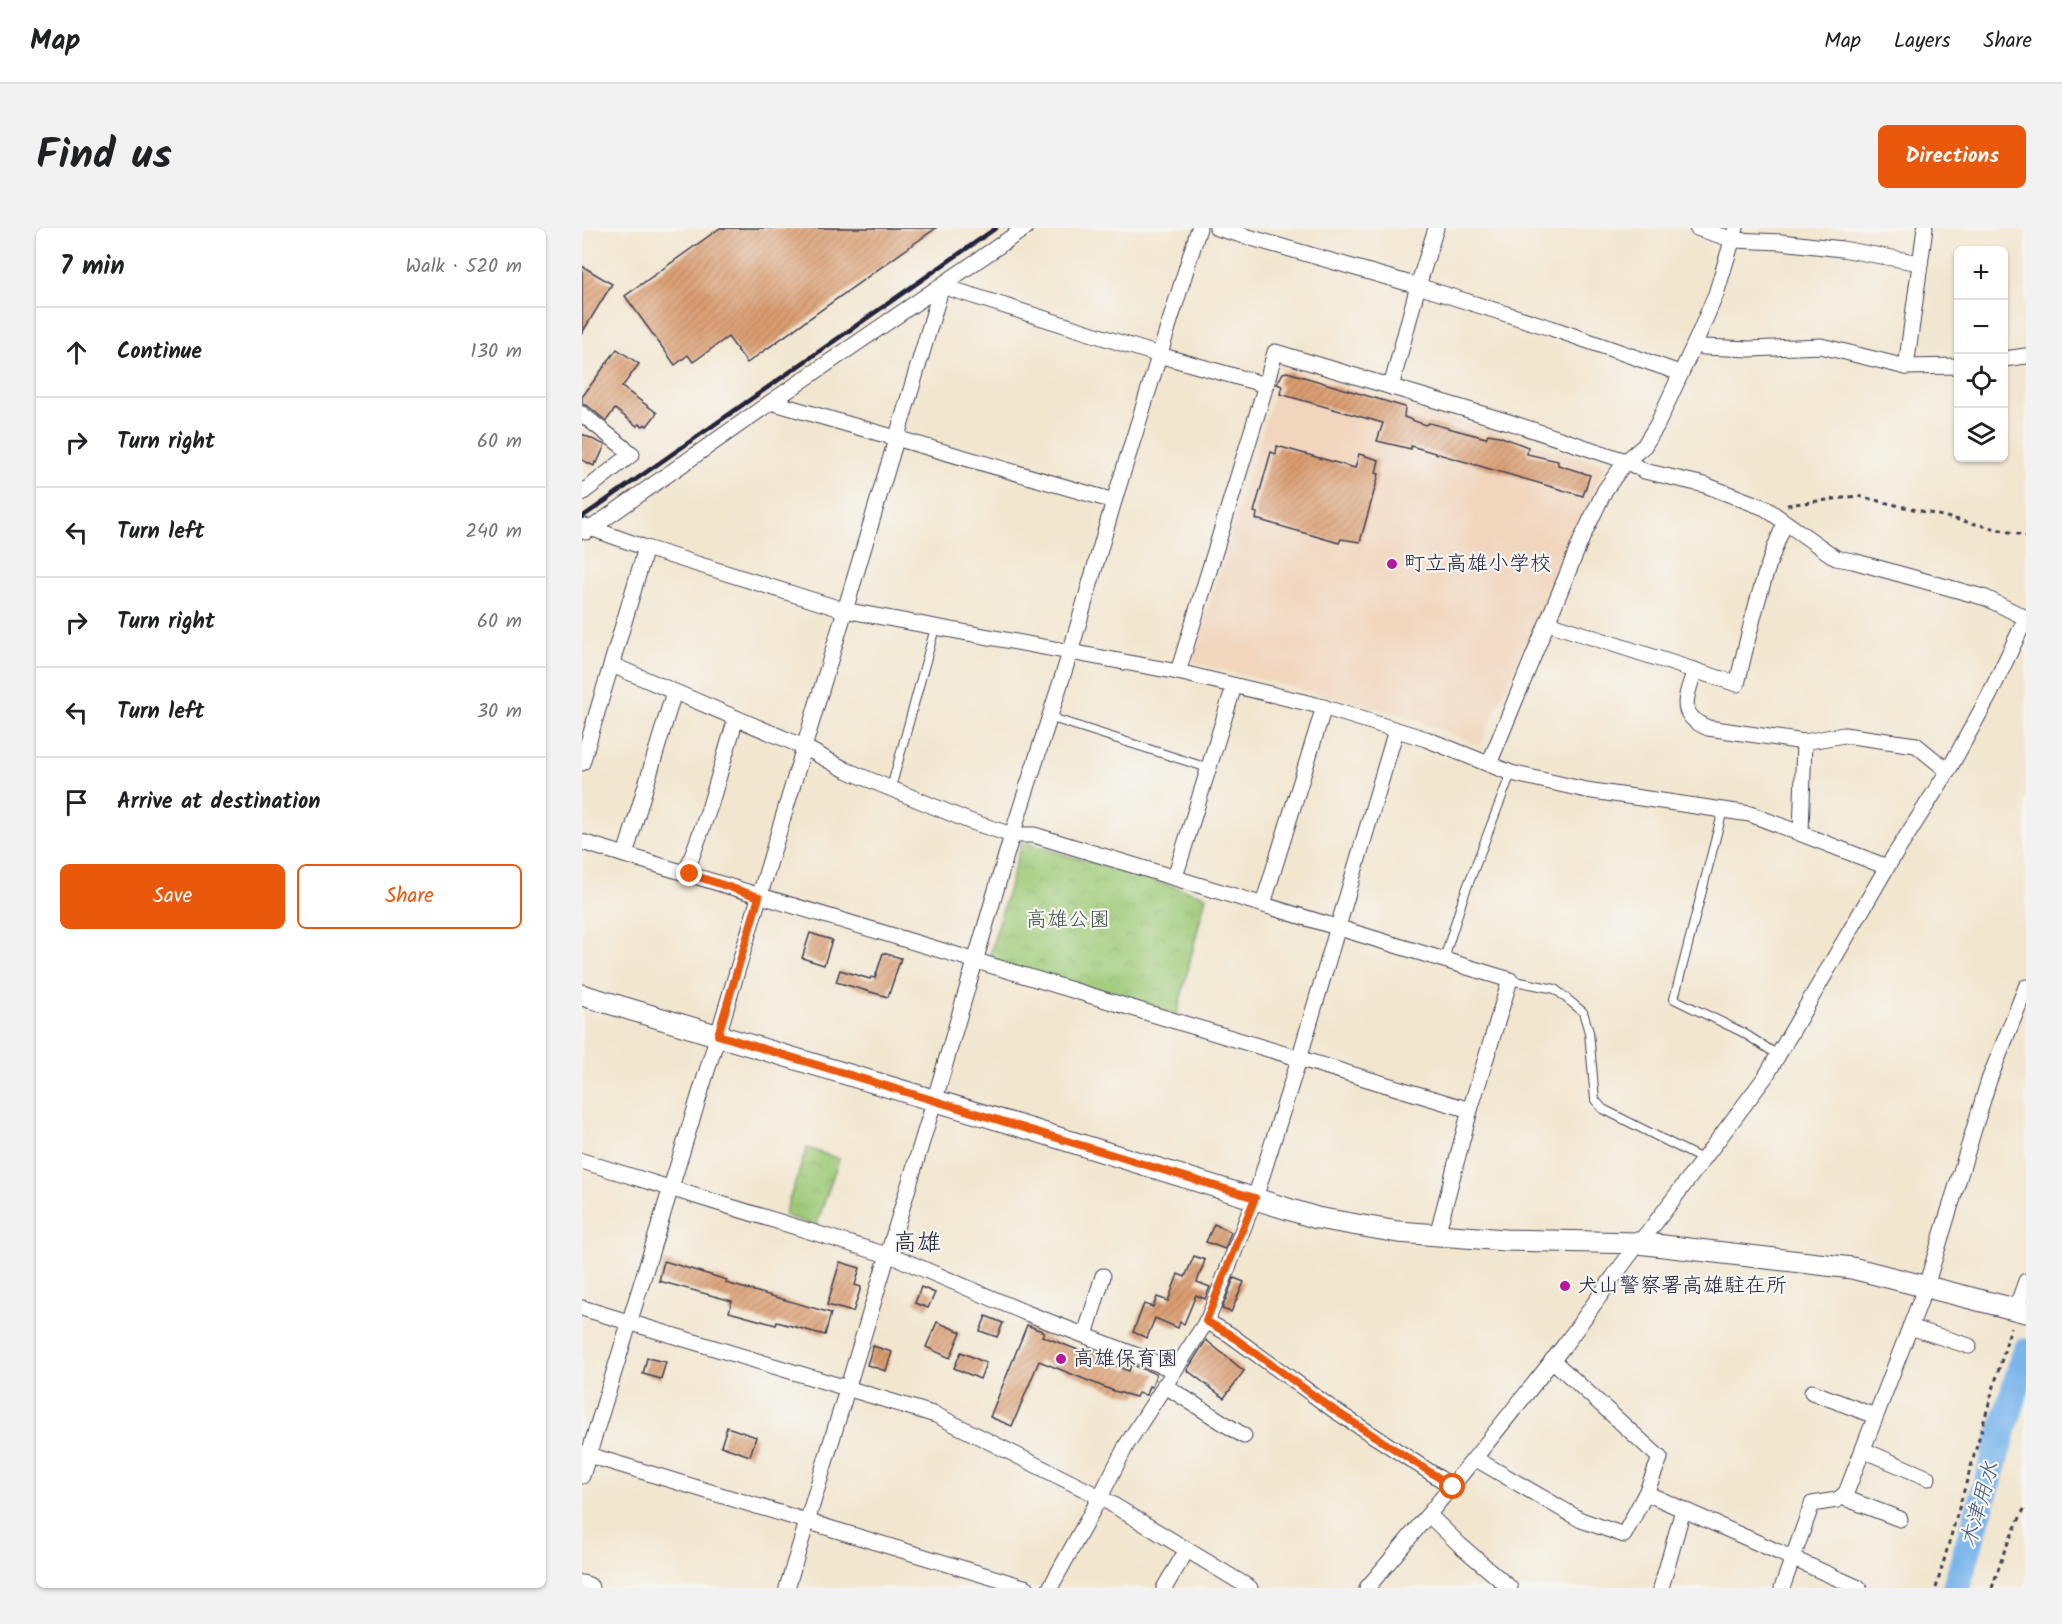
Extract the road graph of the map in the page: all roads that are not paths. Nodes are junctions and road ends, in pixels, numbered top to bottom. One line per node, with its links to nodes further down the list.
1 (1025, 228): 9 (street)
2 (1199, 228): 12 (street)
3 (1217, 228): 10 (street)
4 (1436, 228): 10 (street)
5 (1697, 228): 7 (street)
6 (1925, 228): 8 (street)
7 (1735, 234): 8 (street); 11 (street)
8 (1920, 263): 16 (street)
9 (942, 286): 12 (street); 20 (street); 22 (street)
10 (1418, 286): 17 (street); 19 (street)
11 (1695, 344): 16 (street); 17 (street)
12 (1159, 355): 18 (street); 25 (street)
13 (2026, 356): 14 (street)
14 (2008, 358)
15 (1954, 366): 16 (street)
16 (1906, 367)
17 (1680, 373): 23 (street)
18 (1266, 385): 19 (street); 36 (street)
19 (1391, 387): 23 (street)
20 (771, 402): 22 (street); 27 (street)
21 (582, 414): 24 (street)
22 (898, 438): 25 (street); 29 (street)
23 (1626, 461): 26 (street); 31 (street)
24 (582, 492)
25 (1114, 501): 33 (street)
26 (1785, 523): 30 (street); 35 (street)
27 (585, 530): 28 (street)
28 (646, 548): 29 (street); 34 (street)
29 (844, 610): 32 (street); 44 (street)
30 (2026, 618): 48 (street)
31 (1548, 623): 35 (street); 46 (street)
32 (935, 628): 33 (street); 50 (lane)
33 (1070, 653): 36 (street); 40 (street)
34 (612, 665): 38 (street); 45 (street)
35 (1695, 670): 43 (street)
36 (1178, 672): 37 (street)
37 (1234, 686): 39 (street); 47 (street)
38 (674, 692): 41 (street); 55 (street)
39 (1324, 707): 42 (street); 60 (street)
40 (1049, 717): 47 (lane); 53 (street)
41 (736, 718): 44 (street); 57 (street)
42 (1396, 730): 46 (street); 61 (street)
43 (1804, 742): 48 (street); 52 (street)
44 (804, 747): 50 (street); 59 (street)
45 (582, 764)
46 (1489, 764): 49 (street)
47 (1208, 768): 58 (street)
48 (1948, 771): 56 (street)
49 (1511, 773): 51 (street); 62 (lane)
50 (891, 788): 53 (street)
51 (1723, 810): 52 (street); 68 (lane)
52 (1801, 833): 56 (street)
53 (1012, 835): 58 (street); 63 (street)
54 (582, 842): 55 (street)
55 (625, 855): 57 (street)
56 (1887, 867): 68 (street)
57 (686, 873): 59 (street)
58 (1175, 877): 60 (street)
59 (759, 897): 63 (street); 67 (street)
60 (1263, 904): 61 (street)
61 (1339, 927): 62 (street); 69 (street)
62 (1444, 959): 64 (street)
63 (975, 962): 69 (street); 70 (street)
64 (1509, 980): 71 (street); 72 (lane)
65 (2026, 987): 81 (street)
66 (582, 995): 67 (street)
67 (718, 1035): 70 (street); 74 (street)
68 (1778, 1055): 72 (street)
69 (1299, 1059): 71 (street); 75 (street)
70 (934, 1102): 75 (street); 78 (street)
71 (1470, 1110): 76 (street)
72 (1704, 1160): 77 (street)
73 (582, 1161): 74 (street)
74 (670, 1188): 78 (street); 85 (street)
75 (1255, 1198): 76 (street); 84 (street)
76 (1437, 1235): 77 (street)
77 (1638, 1243): 81 (street); 89 (street)
78 (887, 1254): 87 (street); 92 (street)
79 (1103, 1276): 87 (street)
80 (2026, 1281): 83 (street)
81 (1926, 1286): 83 (street); 86 (street)
82 (582, 1308): 85 (street)
83 (2021, 1310)
84 (1206, 1321): 90 (street); 101 (street)
85 (630, 1322): 92 (street); 97 (street)
86 (1910, 1327): 88 (street); 94 (street)
87 (1085, 1335): 90 (street)
88 (1969, 1346)
89 (1552, 1360): 98 (street); 102 (street)
90 (1174, 1370): 91 (street)
91 (1164, 1385): 95 (street); 103 (street)
92 (848, 1388): 103 (street); 108 (street)
93 (1812, 1392): 94 (street)
94 (1875, 1416): 96 (street)
95 (1244, 1436)
96 (1863, 1450): 100 (street); 104 (street)
97 (585, 1454): 99 (street); 108 (street)
98 (1476, 1459): 101 (street); 102 (street)
99 (582, 1476)
100 (1928, 1478)
101 (1453, 1487): 106 (street)
102 (1646, 1493): 105 (street)
103 (1101, 1497): 109 (street); 115 (street)
104 (1842, 1497): 107 (street); 110 (street)
105 (1683, 1510): 110 (street); 120 (street)
106 (1429, 1515): 118 (street); 119 (street)
107 (1900, 1519)
108 (806, 1521): 113 (street); 114 (street)
109 (1187, 1550): 116 (street); 117 (street)
110 (1792, 1560): 121 (street); 122 (street)
111 (582, 1586): 112 (street)
112 (588, 1588)
113 (787, 1588)
114 (1027, 1588)
115 (1050, 1588)
116 (1164, 1588)
117 (1250, 1588)
118 (1367, 1588)
119 (1510, 1588)
120 (1662, 1588)
121 (1782, 1588)
122 (1859, 1588)

